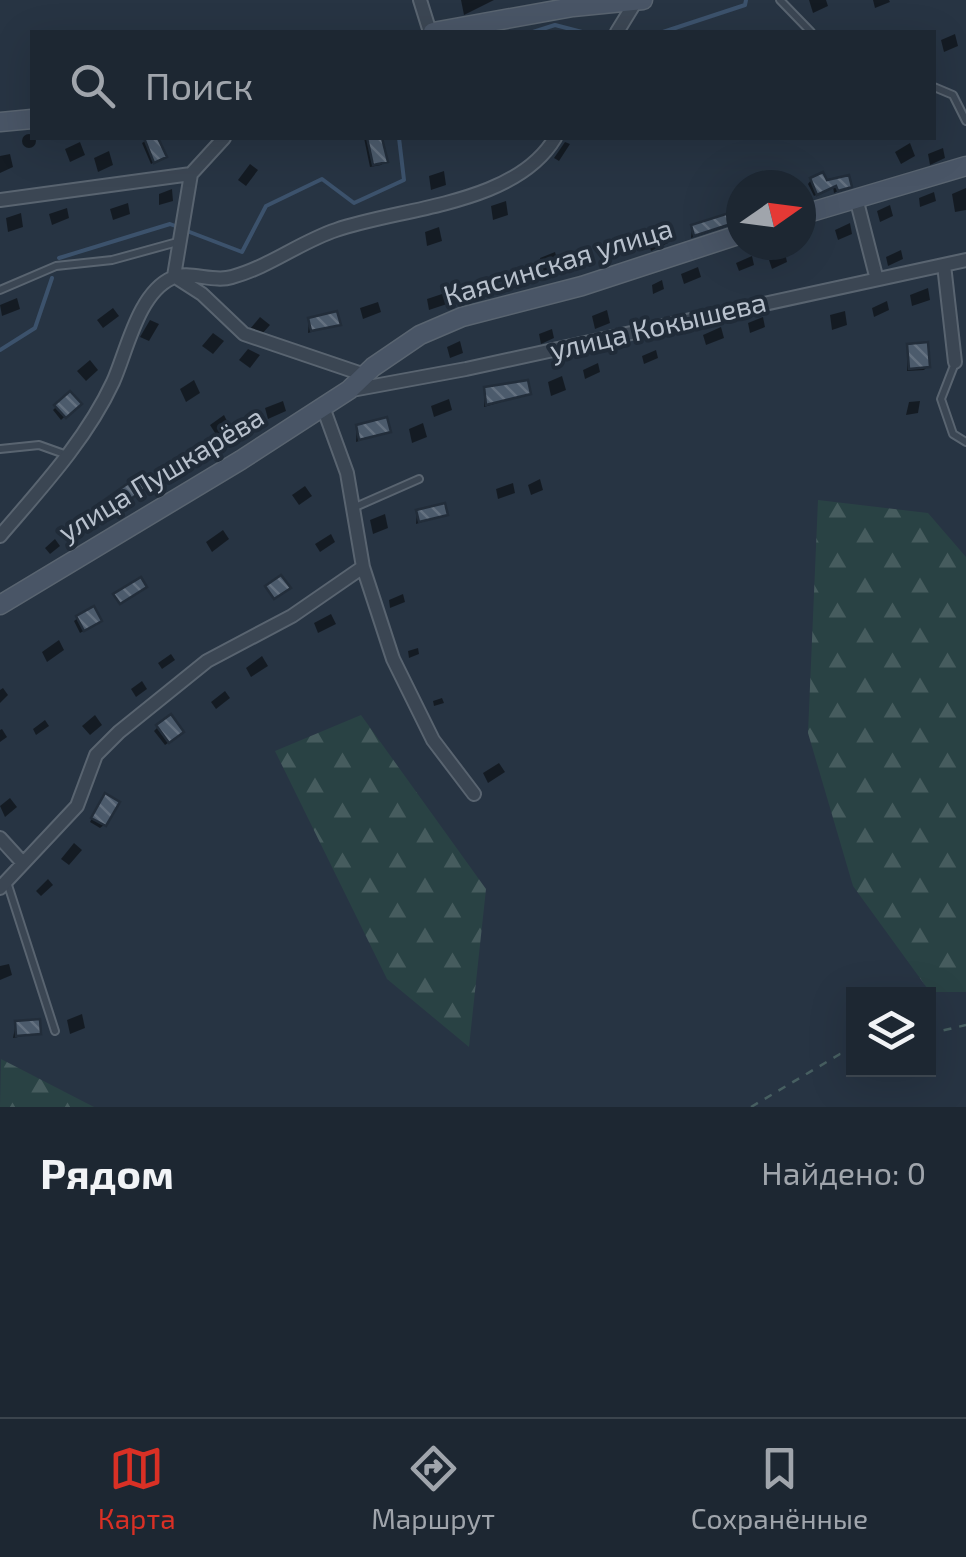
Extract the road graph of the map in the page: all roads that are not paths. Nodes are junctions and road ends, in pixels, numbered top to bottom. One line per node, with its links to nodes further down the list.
1 (420, 0): 4 (street)
2 (639, 0): 5 (street); 6 (street)
3 (780, 0): 7 (lane)
4 (430, 30)
5 (442, 30)
6 (618, 30)
7 (810, 30)
8 (936, 88): 10 (lane)
9 (30, 118): 11 (street)
10 (966, 121)
11 (0, 122)
12 (222, 140): 15 (street)
13 (554, 140): 23 (street)
14 (966, 166): 16 (street)
15 (191, 174): 17 (street); 19 (street)
16 (856, 198): 18 (street); 24 (street)
17 (0, 200)
18 (816, 210)
19 (183, 239): 23 (street); 25 (lane)
20 (726, 239): 27 (street, Каясинская улица)
21 (966, 260): 22 (street, улица Кокышева)
22 (944, 265): 24 (street, улица Кокышева); 26 (street)
23 (174, 276): 27 (street); 32 (street)
24 (876, 276): 28 (street, улица Кокышева)
25 (0, 290)
26 (955, 362): 30 (lane)
27 (365, 375): 28 (street, Каясинская улица)
28 (349, 390): 29 (street, улица Пушкарёва)
29 (323, 407): 34 (street); 37 (street, улица Пушкарёва)
30 (966, 442)
31 (0, 448): 32 (lane)
32 (68, 455): 35 (street)
33 (419, 480): 34 (lane)
34 (353, 508): 36 (street)
35 (0, 536)
36 (363, 566): 38 (street); 40 (street)
37 (0, 605)
38 (474, 794)
39 (0, 838): 40 (street)
40 (21, 861): 41 (street)
41 (3, 884): 42 (lane)
42 (55, 1031)

